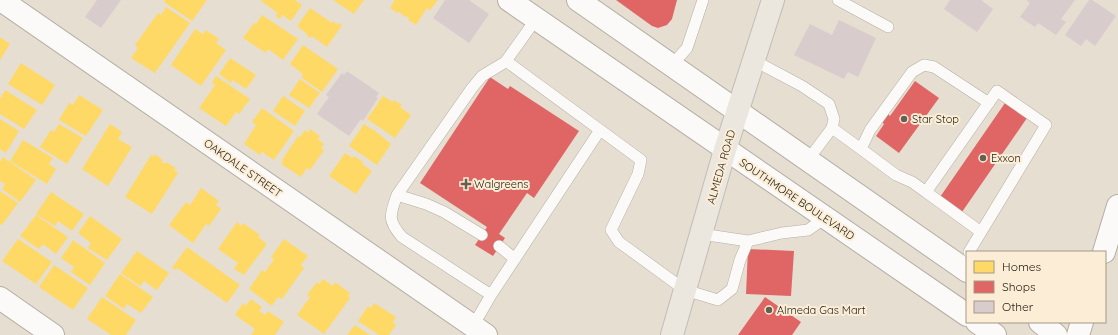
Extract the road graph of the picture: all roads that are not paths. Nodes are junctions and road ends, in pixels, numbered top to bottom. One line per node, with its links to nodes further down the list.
1 (1, 0): 39 (main road, OAKDALE STREET)
2 (509, 0): 7 (main road, SOUTHMORE BOULEVARD)
3 (578, 0): 11 (main road)
4 (702, 0): 11 (lane)
5 (773, 0): 9 (main road, ALMEDA ROAD)
6 (838, 0): 8 (lane)
7 (535, 11): 10 (lane); 17 (main road, SOUTHMORE BOULEVARD)
8 (888, 27)
9 (753, 60): 13 (main road, ALMEDA ROAD); 14 (lane)
10 (507, 61): 15 (lane); 20 (lane)
11 (672, 65): 13 (main road)
12 (989, 103): 16 (lane); 19 (lane); 23 (lane)
13 (738, 111): 17 (main road, ALMEDA ROAD); 18 (main road)
14 (832, 128): 16 (lane); 18 (lane)
15 (600, 130): 30 (lane); 32 (lane)
16 (861, 149): 19 (lane)
17 (725, 150): 22 (main road, SOUTHMORE BOULEVARD); 24 (main road, ALMEDA ROAD)
18 (808, 160): 31 (main road)
19 (926, 192): 23 (lane)
20 (397, 195): 25 (lane); 33 (lane)
21 (1118, 206): 28 (main road)
22 (825, 218): 26 (lane); 35 (main road, SOUTHMORE BOULEVARD)
23 (981, 232): 29 (lane)
24 (701, 234): 26 (lane); 32 (main road, ALMEDA ROAD)
25 (482, 235)
26 (748, 241): 32 (lane)
27 (499, 246): 30 (lane)
28 (1103, 248)
29 (971, 251)
30 (515, 259): 33 (lane)
31 (966, 261)
32 (685, 290): 41 (main road, ALMEDA ROAD)
33 (491, 295): 39 (lane)
34 (0, 298): 40 (main road)
35 (966, 314)
36 (978, 323): 42 (main road)
37 (1041, 323): 43 (main road)
38 (1082, 323): 44 (main road)
39 (479, 330)
40 (53, 335)
41 (672, 335)
42 (995, 335)
43 (1056, 335)
44 (1078, 335)

